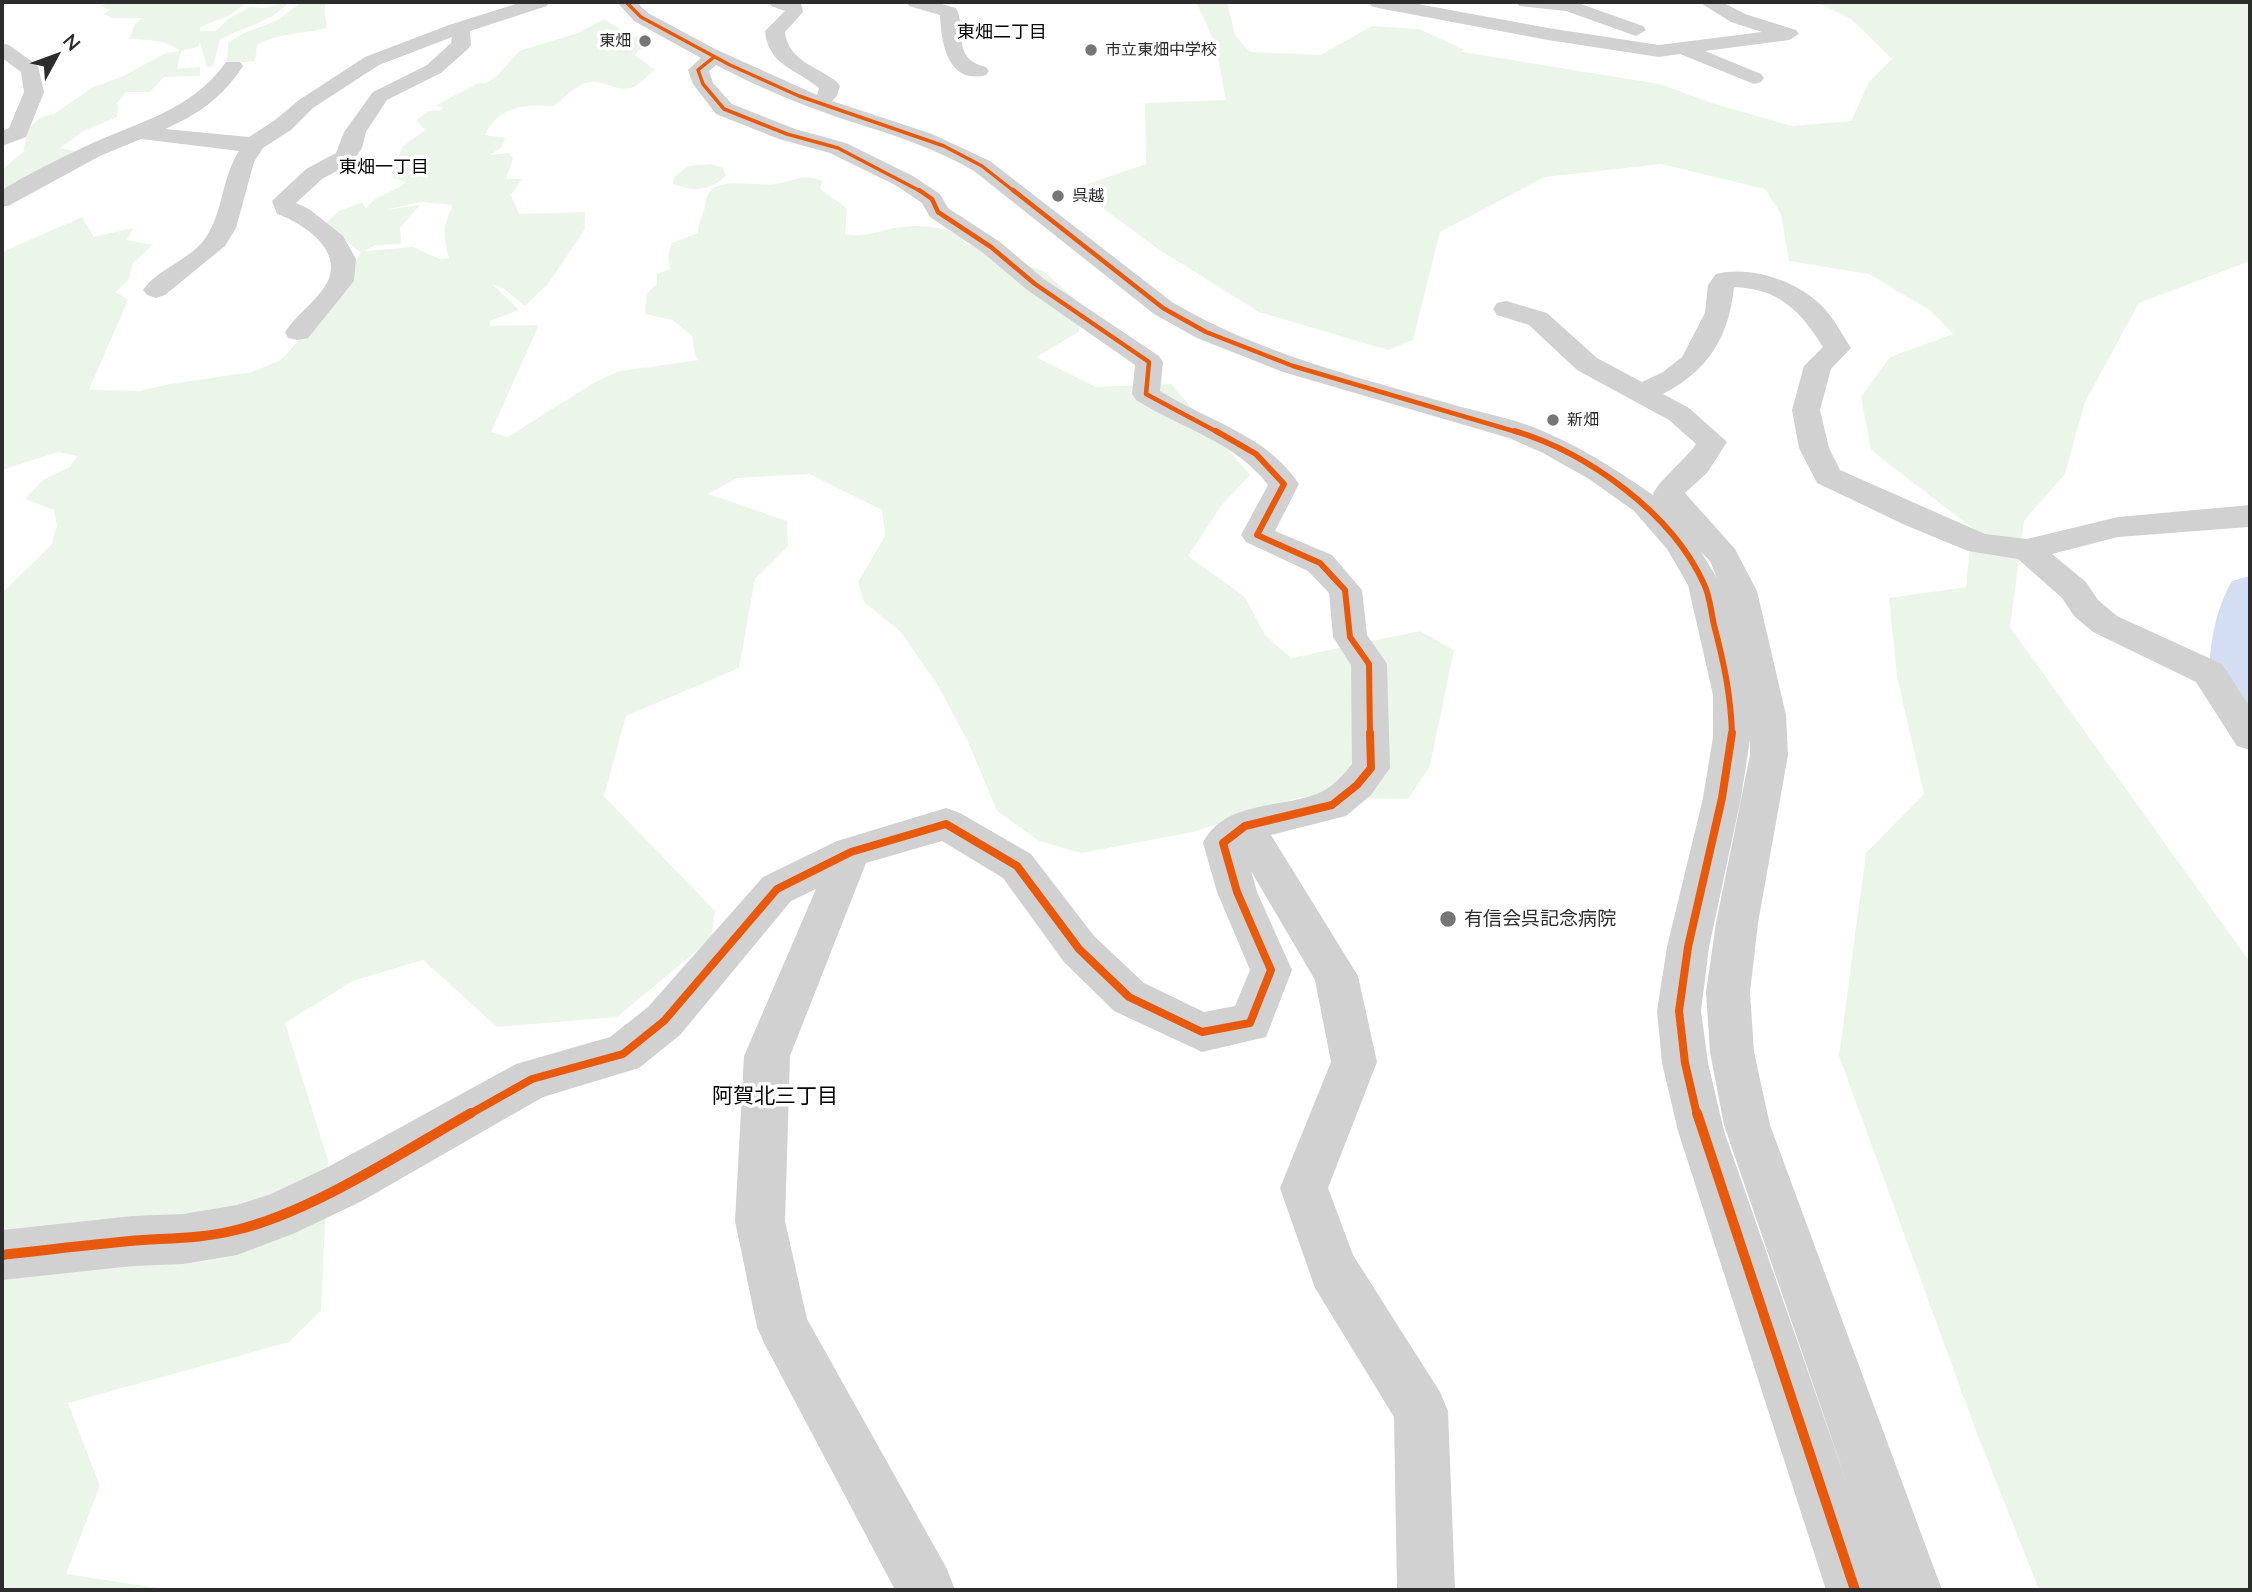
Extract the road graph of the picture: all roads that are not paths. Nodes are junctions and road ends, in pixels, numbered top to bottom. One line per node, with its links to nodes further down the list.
1 (540, 2): 8 (street)
2 (626, 2): 11 (street)
3 (778, 2): 16 (street)
4 (916, 2): 13 (street)
5 (1378, 2): 9 (street)
6 (1526, 2): 9 (street)
7 (1708, 2): 9 (street)
8 (456, 29): 19 (street); 23 (street)
9 (1682, 48): 15 (street)
10 (2, 49): 18 (street)
11 (714, 57): 14 (street); 29 (street)
12 (233, 66): 17 (street)
13 (979, 71)
14 (753, 78): 16 (street); 34 (street)
15 (1754, 78)
16 (827, 96): 25 (street)
17 (137, 132): 19 (street); 20 (street)
18 (2, 139)
19 (254, 144): 21 (street)
20 (2, 200)
21 (156, 290)
22 (1506, 309): 24 (street)
23 (298, 332)
24 (1643, 393): 25 (street); 27 (street)
25 (1667, 493): 35 (street)
26 (2250, 515): 27 (street)
27 (2027, 550): 28 (street)
28 (2250, 736)
29 (1245, 826): 30 (street); 33 (street)
30 (851, 852): 31 (street); 32 (street)
31 (2, 1255)
32 (926, 1590)
33 (1426, 1590)
34 (1855, 1590)
35 (1913, 1590)

